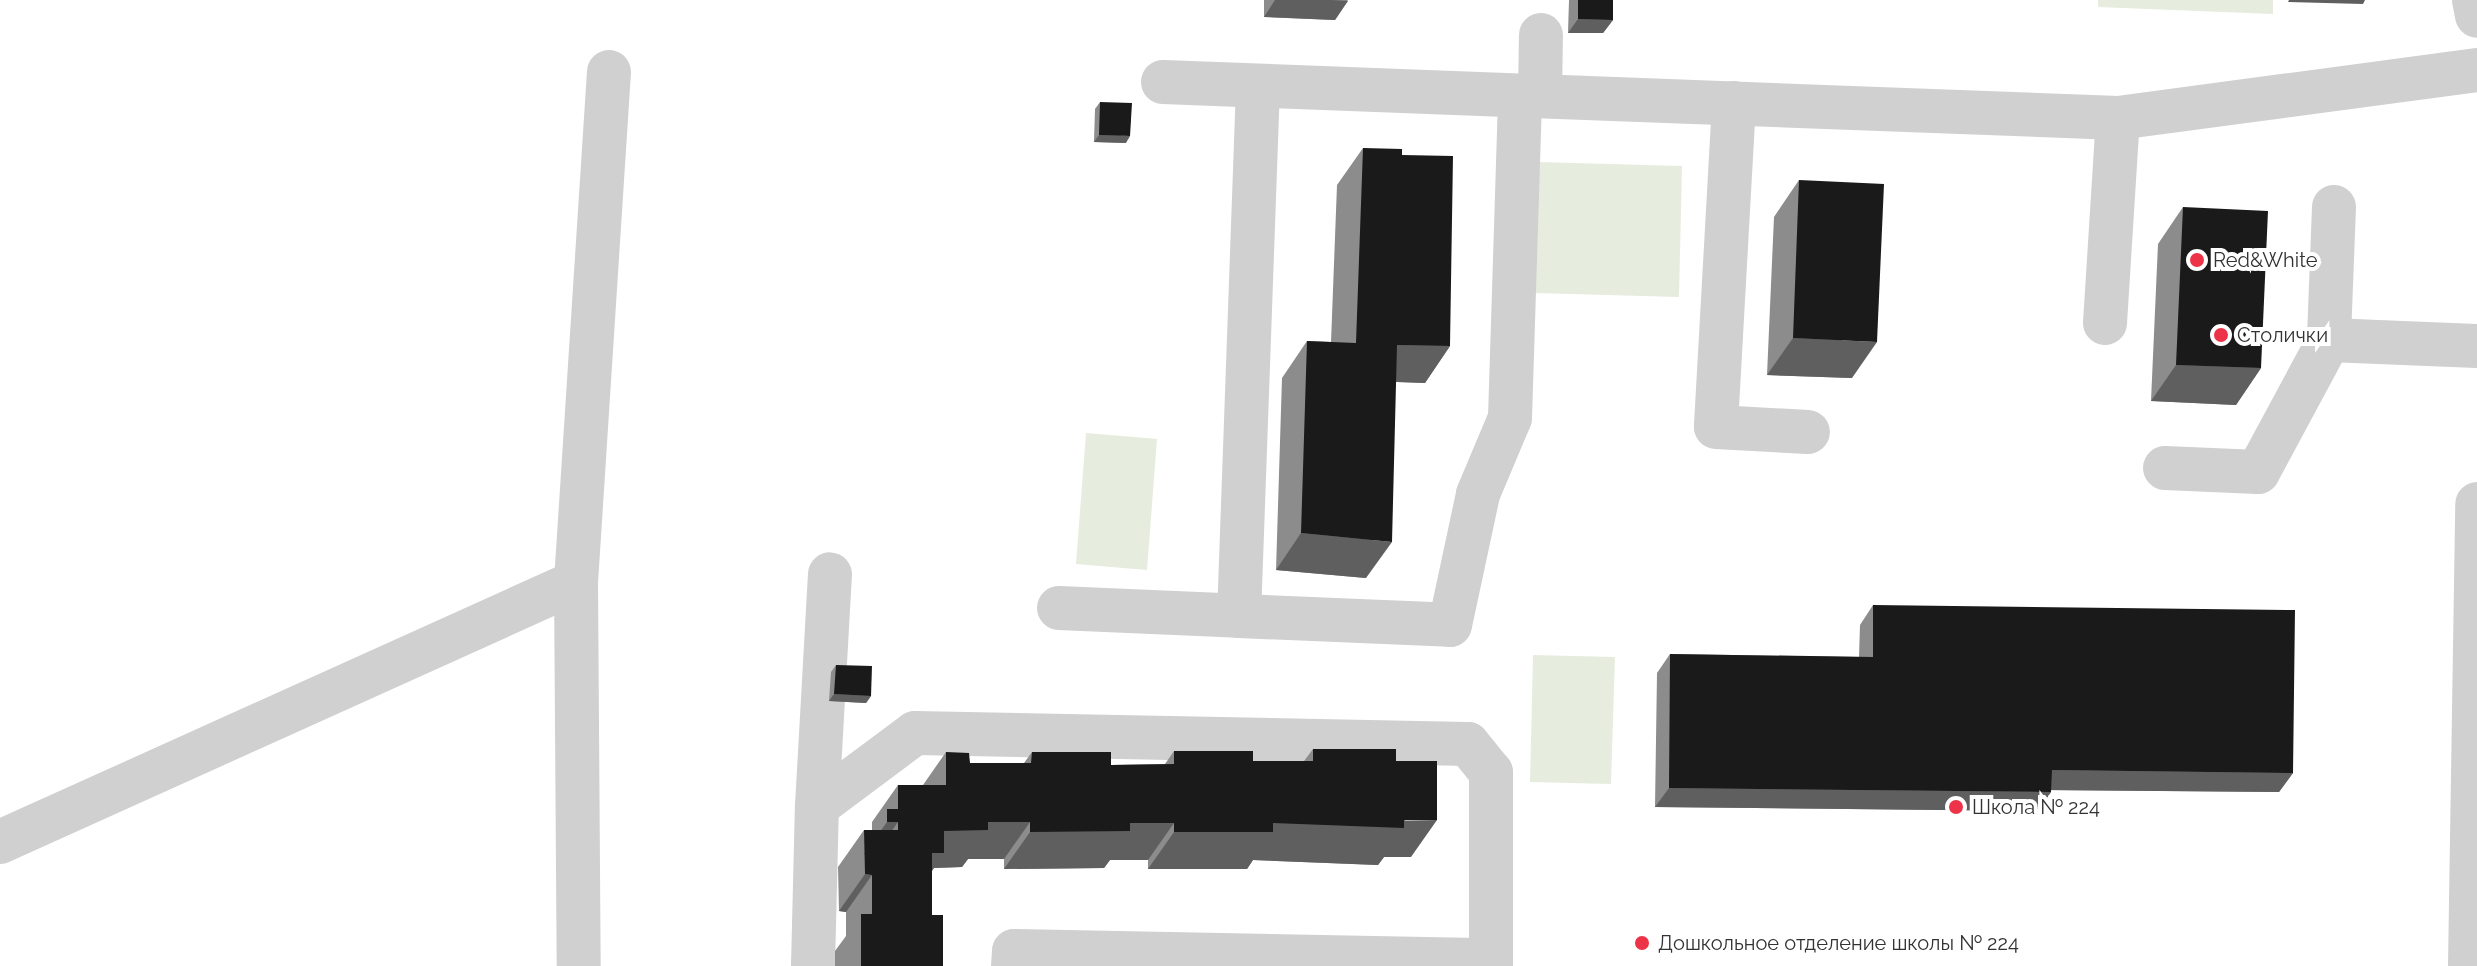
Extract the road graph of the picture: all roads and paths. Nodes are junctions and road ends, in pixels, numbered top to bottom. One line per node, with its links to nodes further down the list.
1 (2474, 0): 2 (street)
2 (2477, 16)
3 (1541, 35): 8 (street)
4 (2477, 70): 10 (street)
5 (609, 72): 19 (street)
6 (1163, 82): 7 (street)
7 (1258, 86): 8 (street); 21 (street)
8 (1530, 96): 9 (street); 21 (street)
9 (1734, 103): 10 (street); 15 (street)
10 (2118, 118): 12 (street)
11 (2334, 207): 13 (street)
12 (2105, 323)
13 (2329, 340): 14 (street); 16 (street)
14 (2477, 346)
15 (1808, 432)
16 (2165, 468)
17 (2477, 504): 22 (street)
18 (830, 574): 23 (street)
19 (576, 582): 25 (street); 28 (street)
20 (1059, 608): 21 (street)
21 (1239, 616)
22 (2475, 672): 24 (street)
23 (817, 806): 27 (street); 29 (street)
24 (2473, 835): 31 (street)
25 (0, 842)
26 (1224, 962): 27 (street); 30 (street)
27 (1491, 963)
28 (579, 966)
29 (813, 966)
30 (1013, 966)
31 (2470, 966)

